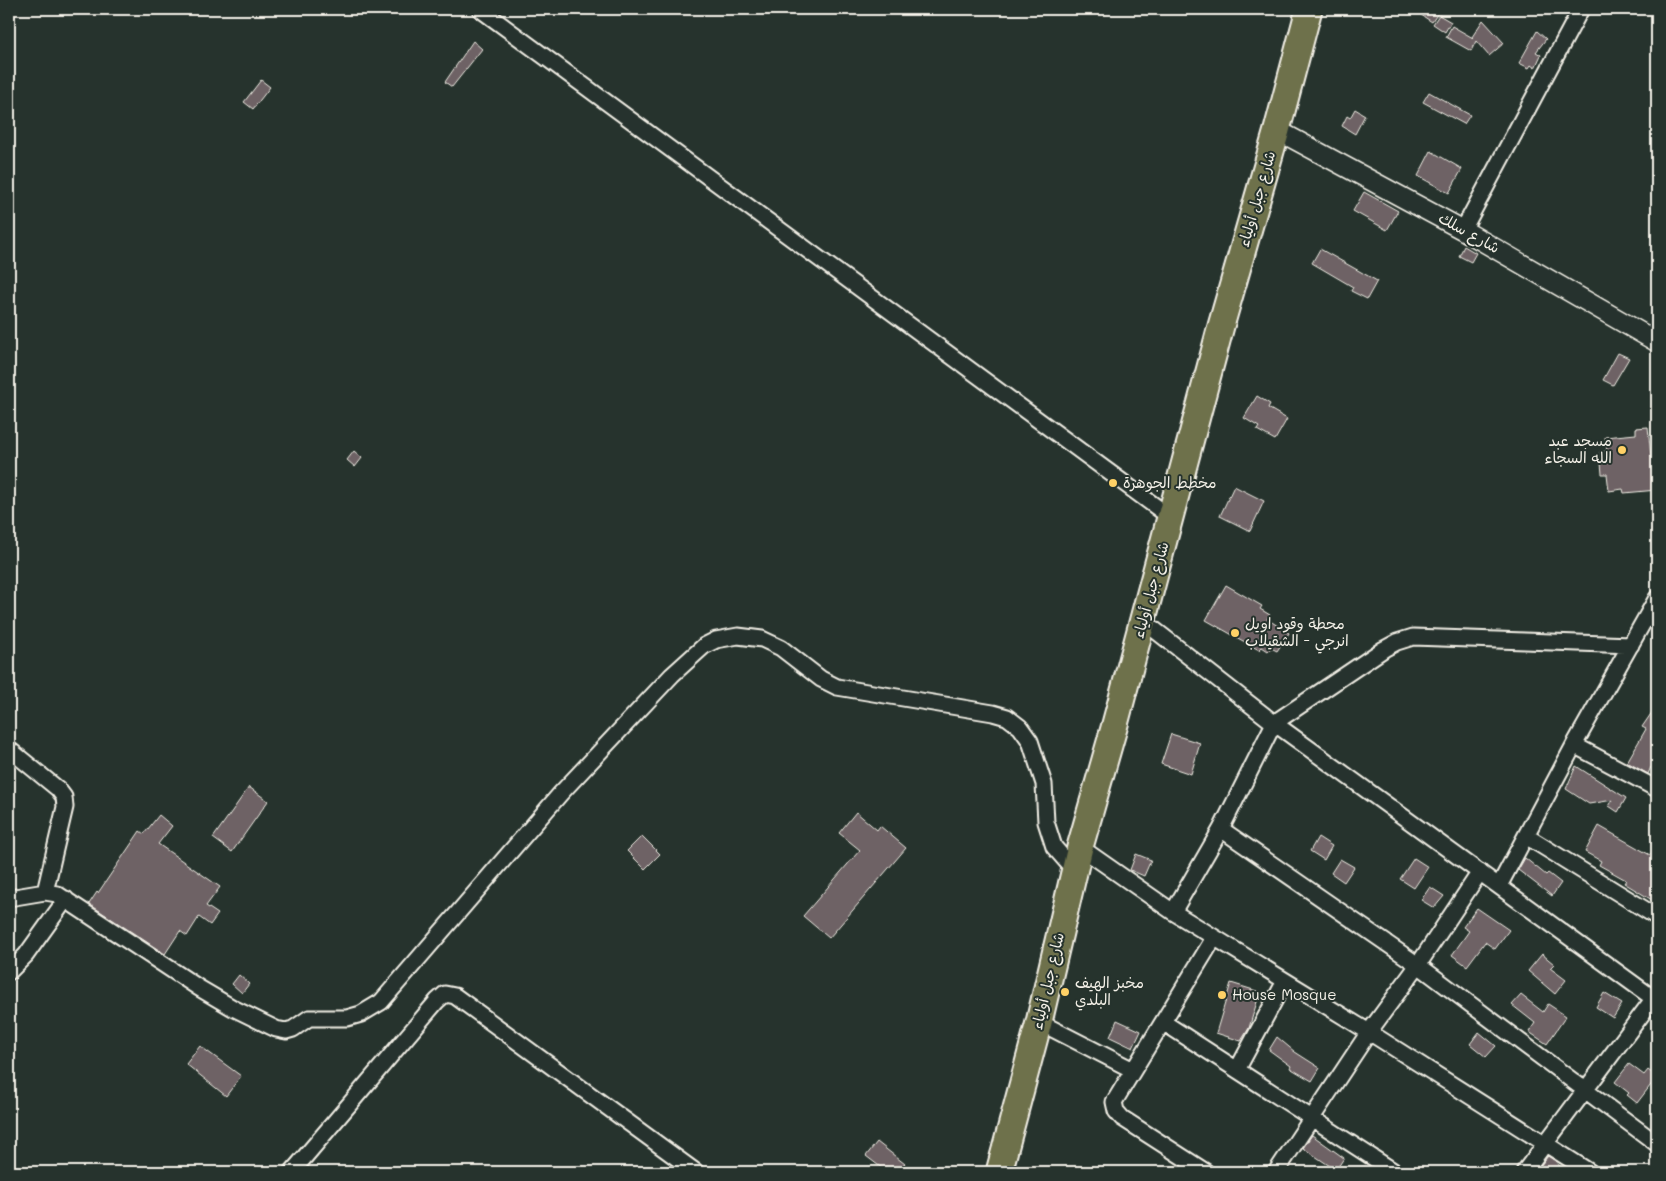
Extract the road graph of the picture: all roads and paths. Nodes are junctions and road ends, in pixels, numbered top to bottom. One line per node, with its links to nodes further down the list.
1 (480, 9): 7 (street)
2 (1309, 9): 4 (highway, شارع جبل أولياء)
3 (1581, 9): 5 (street)
4 (1278, 130): 5 (street, شارع سلك); 7 (highway, شارع جبل أولياء)
5 (1463, 230): 6 (street, شارع سلك)
6 (1657, 342)
7 (1170, 517): 9 (highway, شارع جبل أولياء)
8 (1657, 598): 10 (street)
9 (1142, 620): 11 (street); 17 (highway, شارع جبل أولياء)
10 (1631, 645): 11 (street); 12 (street)
11 (1274, 723): 15 (street); 18 (street)
12 (1574, 745): 14 (street); 16 (street)
13 (9, 749): 20 (street)
14 (1657, 789)
15 (1221, 829): 23 (street); 26 (street)
16 (1526, 836): 19 (street); 24 (street)
17 (1077, 859): 22 (street); 23 (street); 30 (highway, شارع جبل أولياء)
18 (1480, 872): 19 (street); 26 (street)
19 (1499, 886): 29 (street)
20 (45, 892): 21 (street); 22 (street)
21 (9, 898)
22 (66, 899): 27 (street)
23 (1173, 912): 25 (street)
24 (1657, 917)
25 (1214, 938): 28 (street); 31 (street)
26 (1418, 965): 32 (street); 35 (street)
27 (9, 972)
28 (1285, 981): 32 (street); 34 (street)
29 (1656, 998): 35 (street)
30 (1038, 1022): 33 (street); 41 (highway, شارع جبل أولياء)
31 (1163, 1022): 33 (street); 34 (street)
32 (1369, 1032): 36 (street); 37 (street)
33 (1133, 1070): 42 (street)
34 (1237, 1070): 36 (street)
35 (1584, 1090): 37 (street); 38 (street)
36 (1312, 1120): 43 (street); 44 (street)
37 (1545, 1144): 45 (street); 46 (street)
38 (1657, 1144)
39 (292, 1172): 40 (street)
40 (696, 1172)
41 (999, 1172)
42 (1206, 1172)
43 (1276, 1172)
44 (1395, 1172)
45 (1524, 1172)
46 (1590, 1172)

